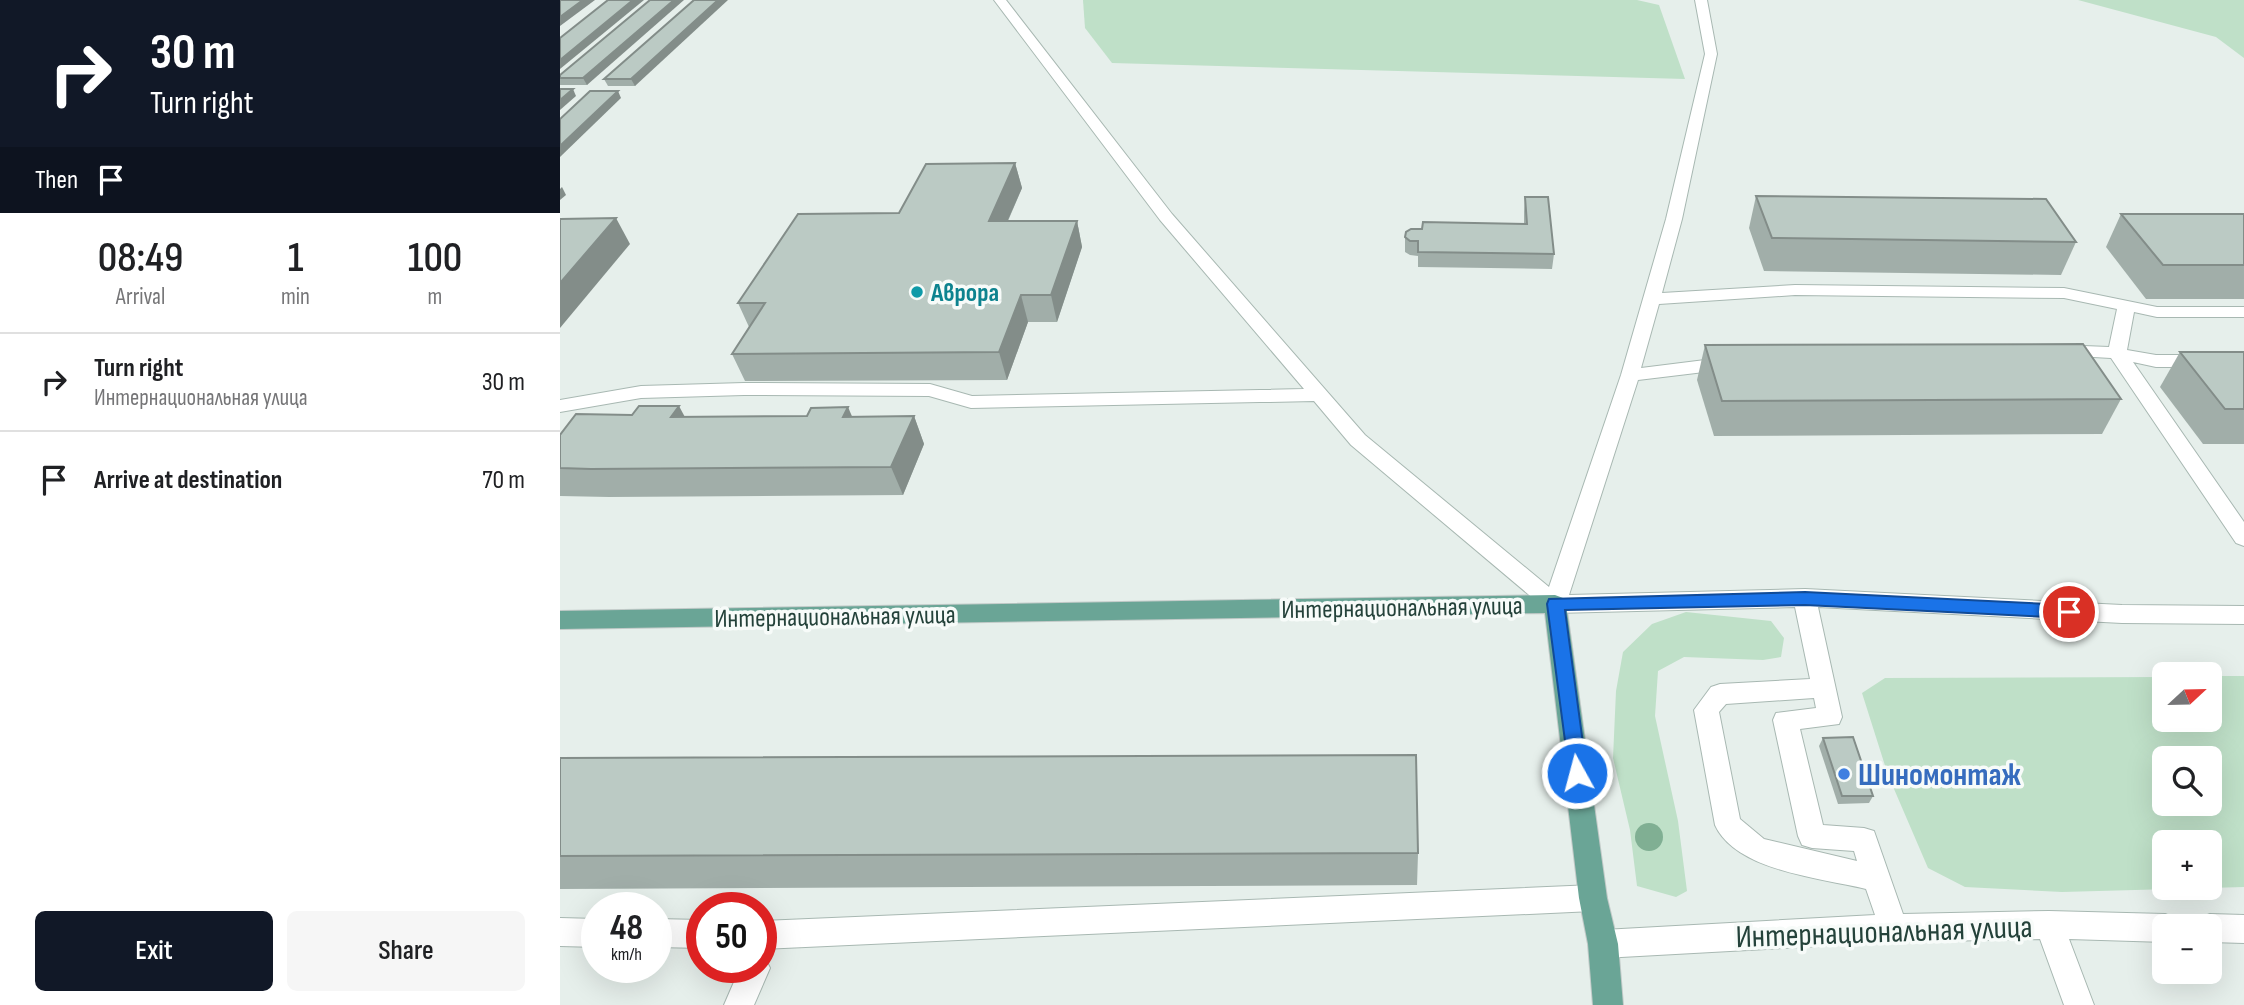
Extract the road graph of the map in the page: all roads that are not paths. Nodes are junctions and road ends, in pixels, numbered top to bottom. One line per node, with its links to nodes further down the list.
1 (1000, 0): 11 (street)
2 (1701, 0): 3 (street)
3 (1652, 299): 4 (street); 10 (street)
4 (2126, 306): 5 (street); 7 (street)
5 (2244, 312)
6 (2042, 351): 7 (street)
7 (2117, 353): 9 (street); 13 (street)
8 (1747, 361): 10 (street)
9 (2244, 361)
10 (1630, 375): 15 (street)
11 (1320, 395): 12 (street); 15 (street)
12 (560, 406)
13 (2244, 538)
14 (1805, 598): 15 (street, Интернациональная улица); 16 (street, Интернациональная улица); 18 (street)
15 (1555, 604): 17 (main road, Интернациональная улица); 20 (main road)
16 (2244, 615)
17 (560, 620)
18 (1824, 688): 19 (street); 19 (street)
19 (1878, 879): 22 (street)
20 (1593, 898): 28 (street); 29 (main road)
21 (2049, 925): 22 (street, Интернациональная улица); 23 (street, Интернациональная улица); 33 (street)
22 (1893, 928): 29 (street, Интернациональная улица)
23 (2152, 928)
24 (2222, 928): 25 (street)
25 (2244, 929)
26 (560, 932): 27 (street)
27 (581, 933)
28 (777, 940)
29 (1602, 944): 32 (main road)
30 (749, 983): 31 (street)
31 (739, 1005)
32 (1608, 1005)
33 (2079, 1005)

